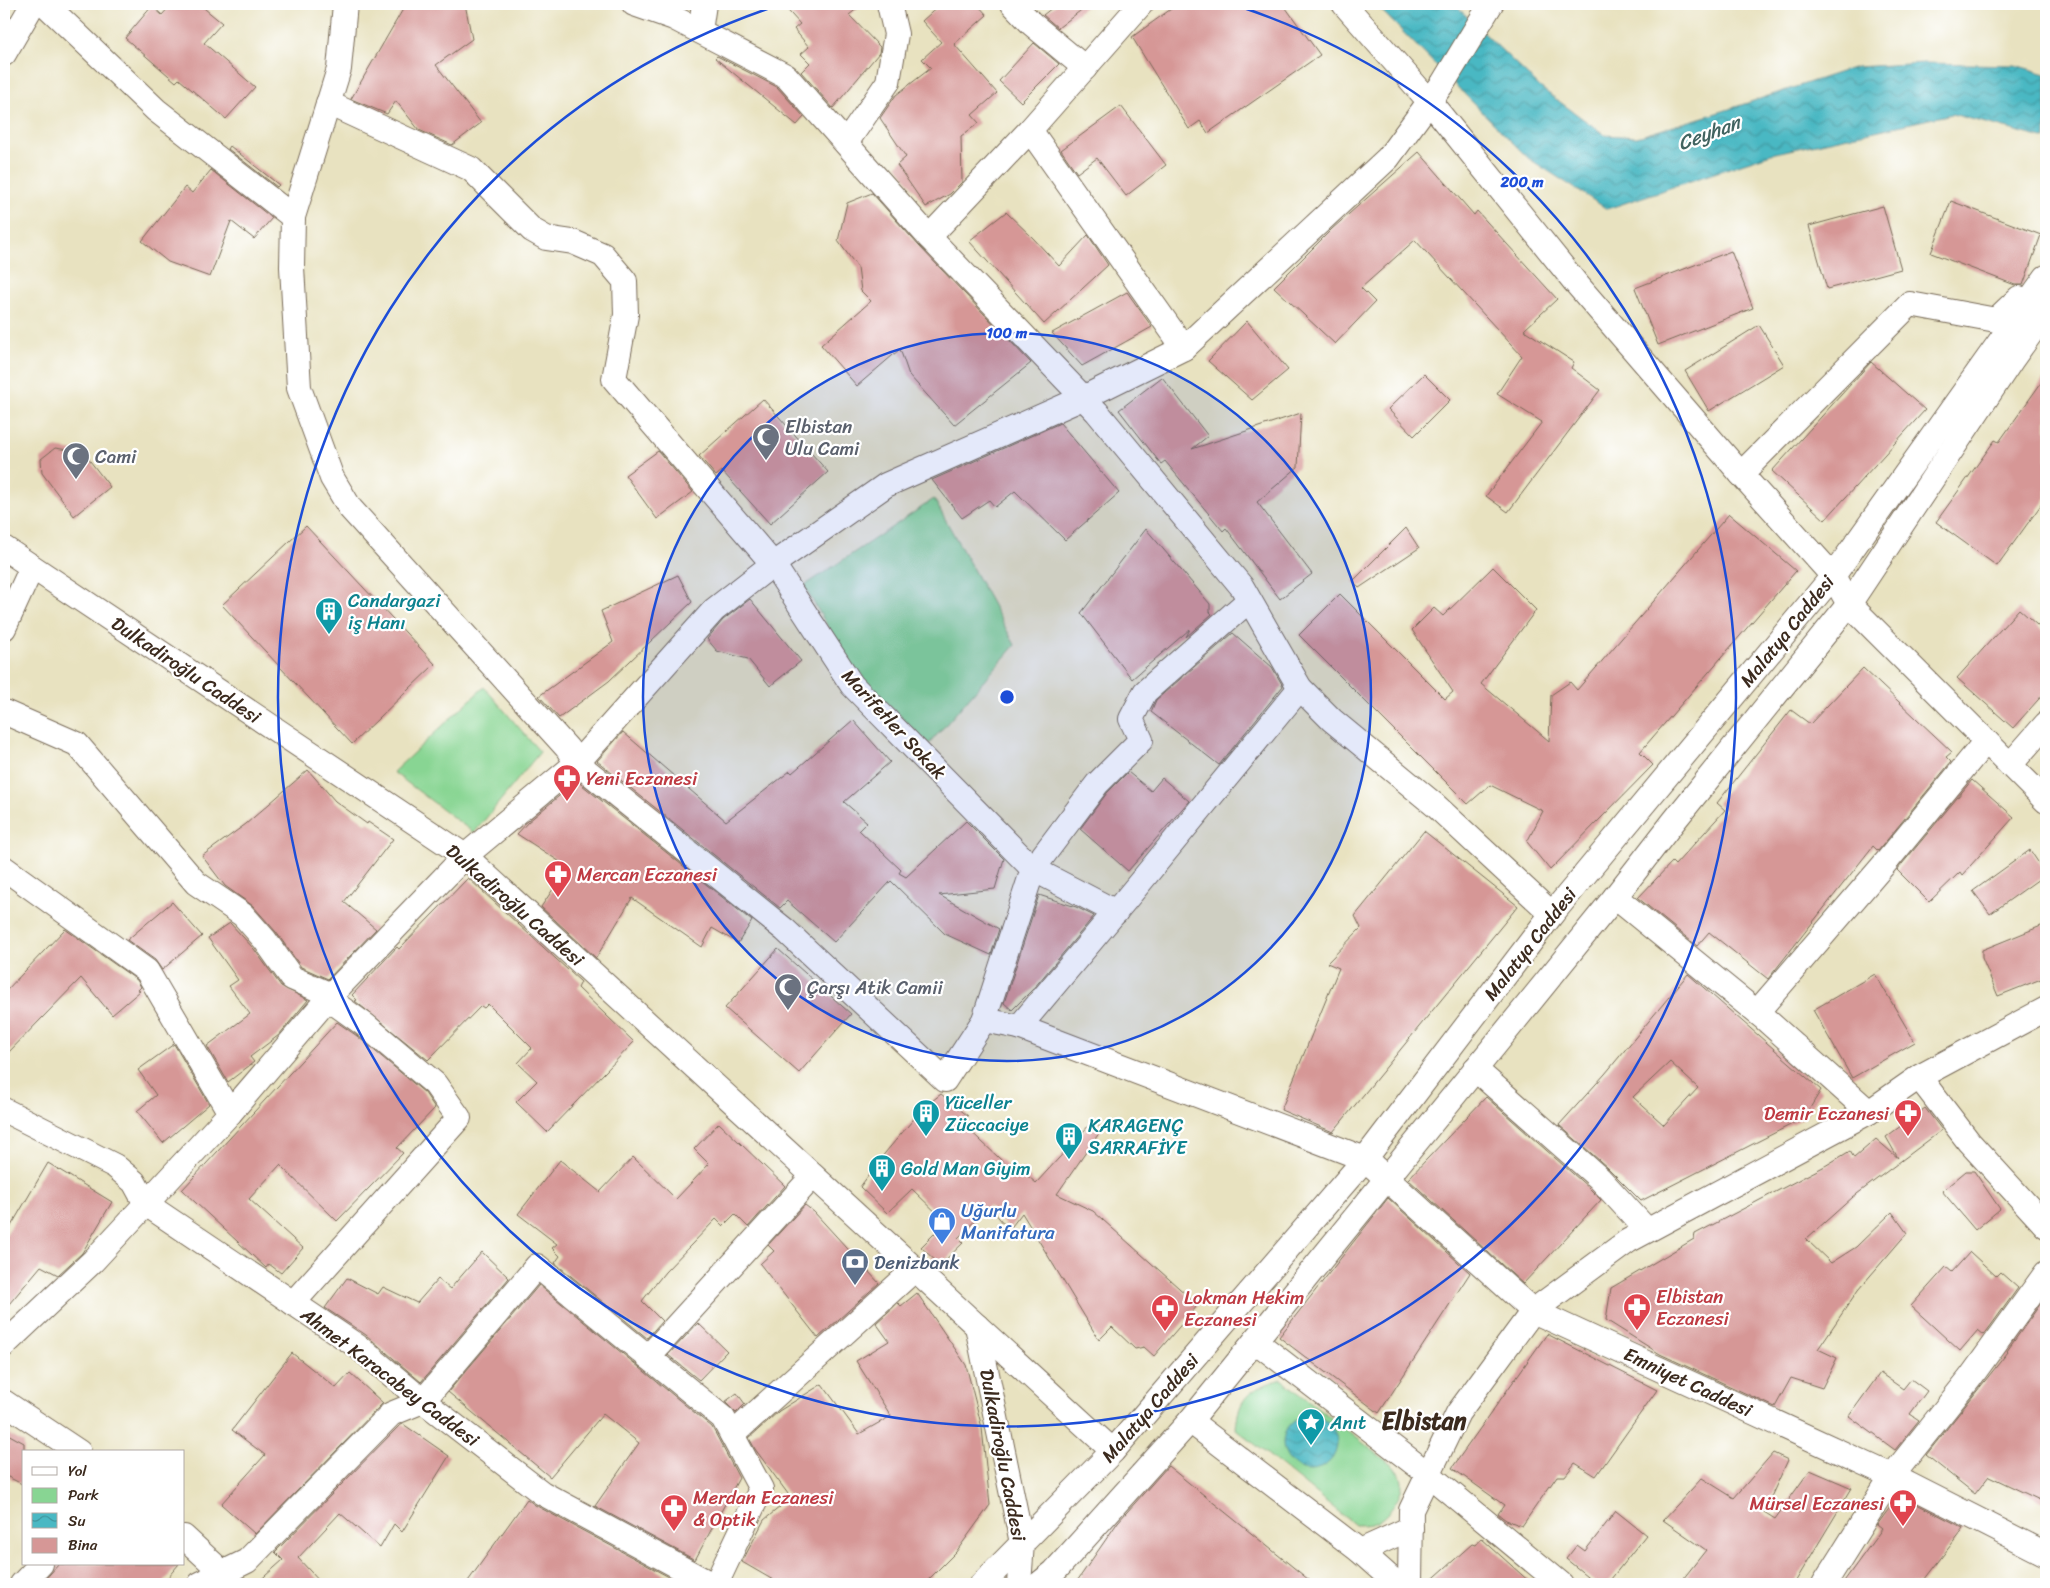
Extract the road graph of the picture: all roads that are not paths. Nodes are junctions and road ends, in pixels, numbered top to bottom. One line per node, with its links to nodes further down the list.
1 (33, 4): 12 (street)
2 (45, 4): 18 (street)
3 (345, 4): 15 (street)
4 (634, 4): 11 (street)
5 (704, 4): 11 (street)
6 (889, 4): 17 (street)
7 (1013, 4): 13 (street)
8 (1141, 4): 13 (street)
9 (1344, 4): 14 (street)
10 (1488, 5): 14 (street)
11 (700, 31): 17 (street)
12 (4, 54)
13 (1085, 68): 16 (street)
14 (1436, 92): 23 (street); 25 (street)
15 (328, 103): 18 (street); 27 (street, Marifetler Sokak)
16 (1030, 130): 19 (street); 23 (street)
17 (846, 142): 19 (street)
18 (293, 217): 37 (street)
19 (929, 237): 24 (street)
20 (2046, 273): 25 (street)
21 (2046, 277): 29 (street, Malatya Caddesi)
22 (2046, 312): 31 (street)
23 (1184, 348): 24 (street)
24 (1085, 397): 27 (street); 30 (street)
25 (1741, 474): 29 (street)
26 (4, 548): 28 (street, Dulkadiroğlu Caddesi)
27 (773, 564): 37 (street); 42 (street, Marifetler Sokak)
28 (32, 567): 32 (street); 40 (street, Dulkadiroğlu Caddesi)
29 (1832, 576): 31 (street); 45 (street, Malatya Caddesi)
30 (1248, 601): 33 (street); 42 (street)
31 (1850, 604): 36 (street); 43 (street)
32 (4, 628)
33 (1300, 688): 44 (street); 45 (street)
34 (4, 712): 46 (street)
35 (2046, 724): 38 (street)
36 (1986, 741): 38 (street); 48 (street)
37 (577, 763): 40 (street); 49 (street)
38 (2010, 764): 39 (street)
39 (2046, 801)
40 (465, 856): 46 (street); 57 (street, Dulkadiroğlu Caddesi)
41 (4, 868): 55 (street)
42 (1034, 869): 44 (street, Marifetler Sokak); 49 (street)
43 (1615, 897): 48 (street); 51 (street)
44 (1116, 912): 50 (street)
45 (1552, 914): 56 (street, Malatya Caddesi)
46 (331, 996): 55 (street); 64 (street)
47 (2046, 1009): 52 (street)
48 (1757, 1012): 54 (street)
49 (984, 1020): 50 (street)
50 (1019, 1027): 56 (street)
51 (1475, 1069): 58 (street); 61 (street)
52 (1919, 1077): 54 (street); 60 (street)
53 (4, 1110): 59 (street, Ahmet Karacabey Caddesi)
54 (1869, 1112): 61 (street)
55 (230, 1113): 59 (street)
56 (1365, 1159): 58 (street, Emniyet Caddesi); 75 (street, Malatya Caddesi)
57 (813, 1176): 62 (street, Dulkadiroğlu Caddesi); 69 (street)
58 (1386, 1178): 65 (street, Emniyet Caddesi); 67 (street)
59 (146, 1204): 64 (street, Ahmet Karacabey Caddesi); 68 (street)
60 (2046, 1226)
61 (1647, 1230): 65 (street)
62 (915, 1269): 66 (street, Dulkadiroğlu Caddesi); 73 (street)
63 (2046, 1273): 77 (street)
64 (293, 1303): 70 (street, Ahmet Karacabey Caddesi)
65 (1533, 1311): 76 (street); 77 (street, Emniyet Caddesi)
66 (977, 1326): 75 (street, Dulkadiroğlu Caddesi); 80 (street, Dulkadiroğlu Caddesi)
67 (1255, 1341): 72 (street); 76 (street)
68 (4, 1345)
69 (648, 1357): 70 (street); 73 (street)
70 (423, 1401): 84 (street); 87 (street, Ahmet Karacabey Caddesi)
71 (4, 1402): 74 (street)
72 (1190, 1421): 81 (street); 91 (street)
73 (732, 1435): 88 (street)
74 (76, 1450)
75 (1113, 1451): 80 (street, Malatya Caddesi)
76 (1428, 1474): 78 (street); 94 (street)
77 (1892, 1476): 82 (street, Emniyet Caddesi); 95 (street)
78 (1411, 1519): 81 (street); 93 (street)
79 (185, 1538): 84 (street)
80 (1022, 1543): 89 (street, Malatya Caddesi); 90 (street, Dulkadiroğlu Caddesi)
81 (1360, 1551): 92 (street)
82 (2046, 1554)
83 (39, 1566): 85 (street)
84 (227, 1579): 86 (street)
85 (22, 1584)
86 (200, 1584)
87 (711, 1584)
88 (716, 1584)
89 (982, 1584)
90 (1019, 1584)
91 (1040, 1584)
92 (1398, 1584)
93 (1410, 1584)
94 (1562, 1584)
95 (1824, 1584)

